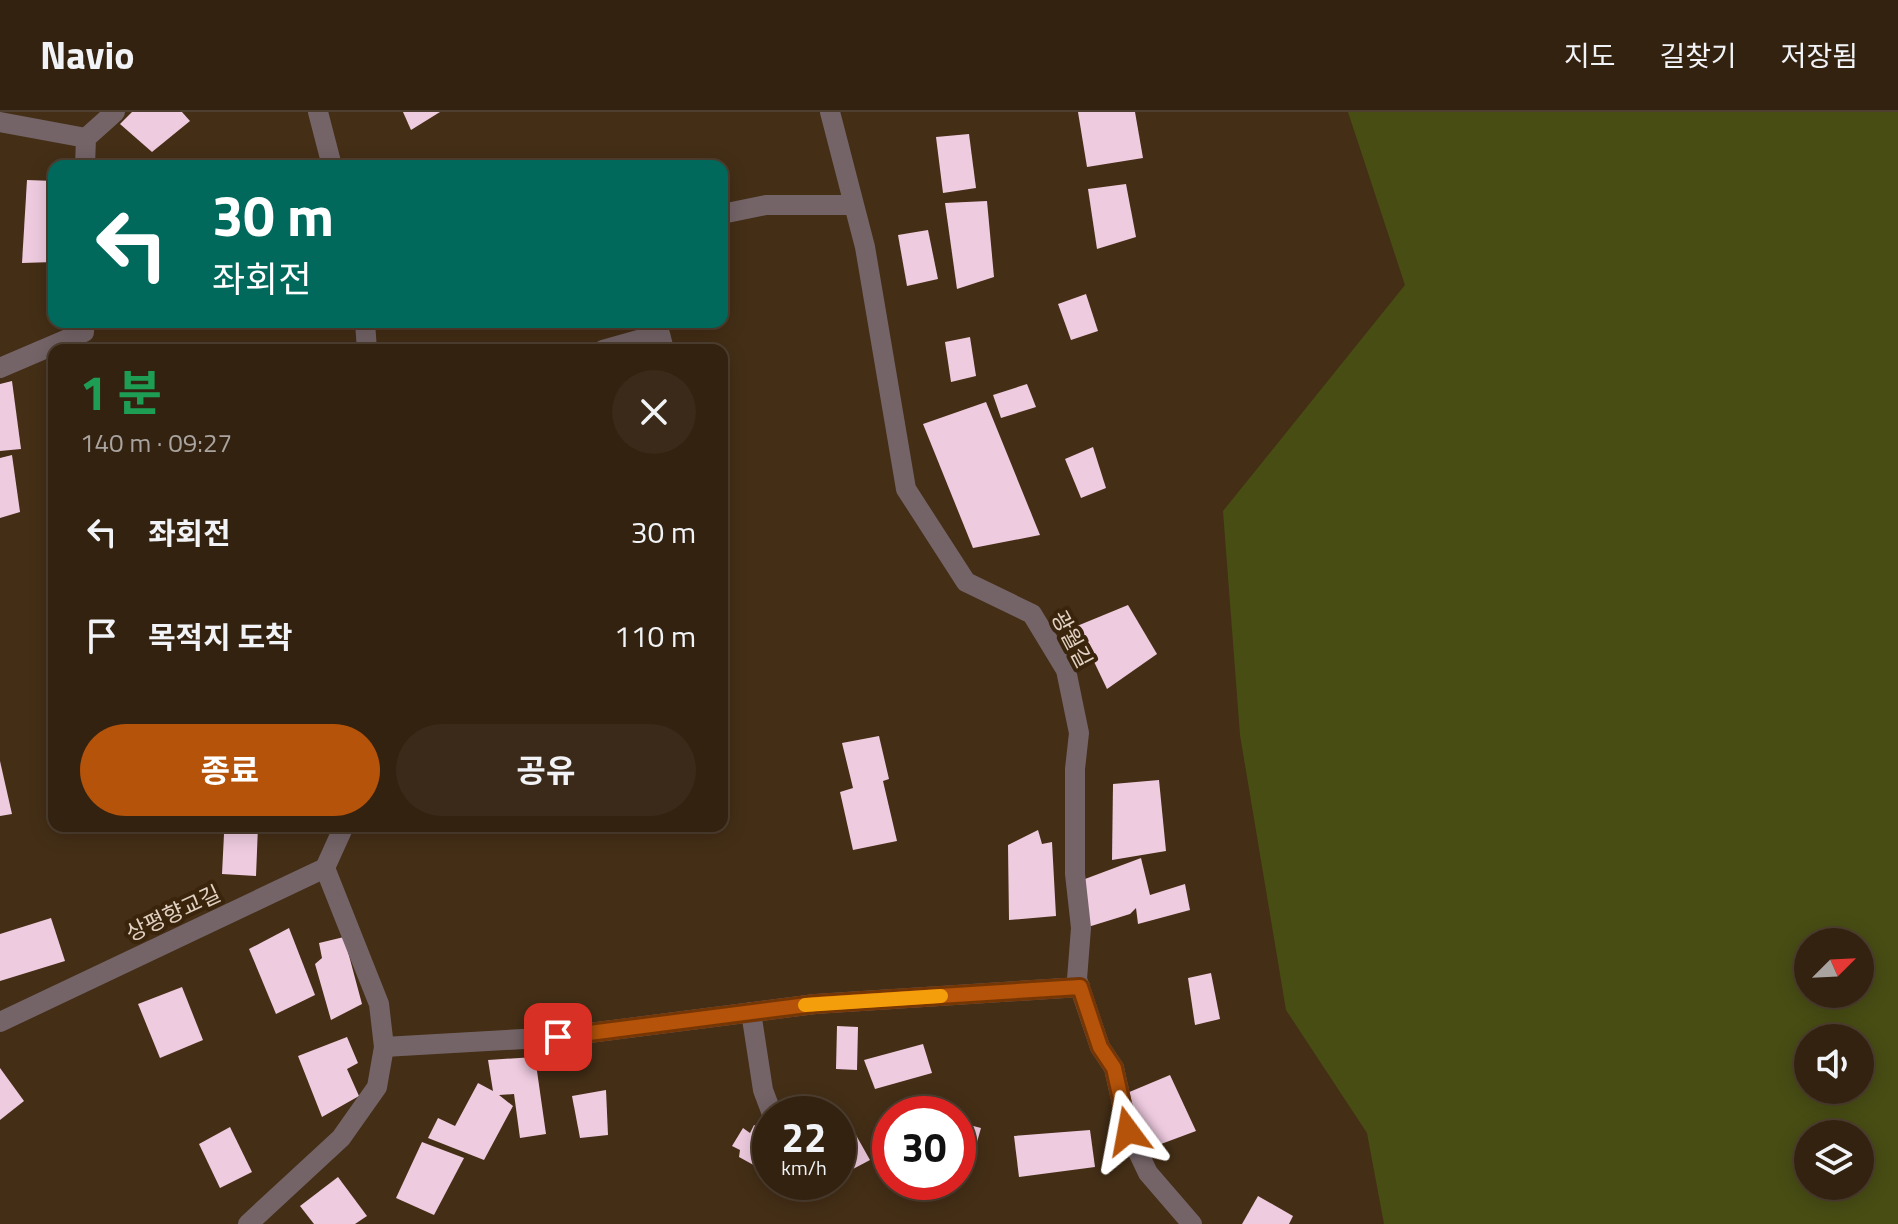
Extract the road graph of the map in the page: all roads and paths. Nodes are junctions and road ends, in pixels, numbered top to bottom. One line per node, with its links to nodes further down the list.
1 (115, 112): 5 (street)
2 (318, 112): 7 (street)
3 (830, 112): 8 (street, 광월길)
4 (0, 122): 5 (street)
5 (86, 138): 6 (street)
6 (85, 160)
7 (330, 160)
8 (853, 205): 9 (street); 18 (street, 광월길)
9 (728, 213)
10 (84, 328): 11 (street)
11 (56, 344)
12 (624, 344): 13 (street)
13 (662, 344)
14 (48, 347): 15 (street)
15 (0, 368)
16 (341, 832): 17 (street)
17 (325, 868): 20 (street, 상평향교길); 21 (street)
18 (1080, 987): 19 (street); 24 (street, 광월길)
19 (751, 1012): 21 (street); 22 (street)
20 (0, 1022)
21 (384, 1047): 23 (street)
22 (765, 1096)
23 (248, 1224)
24 (1192, 1224)

